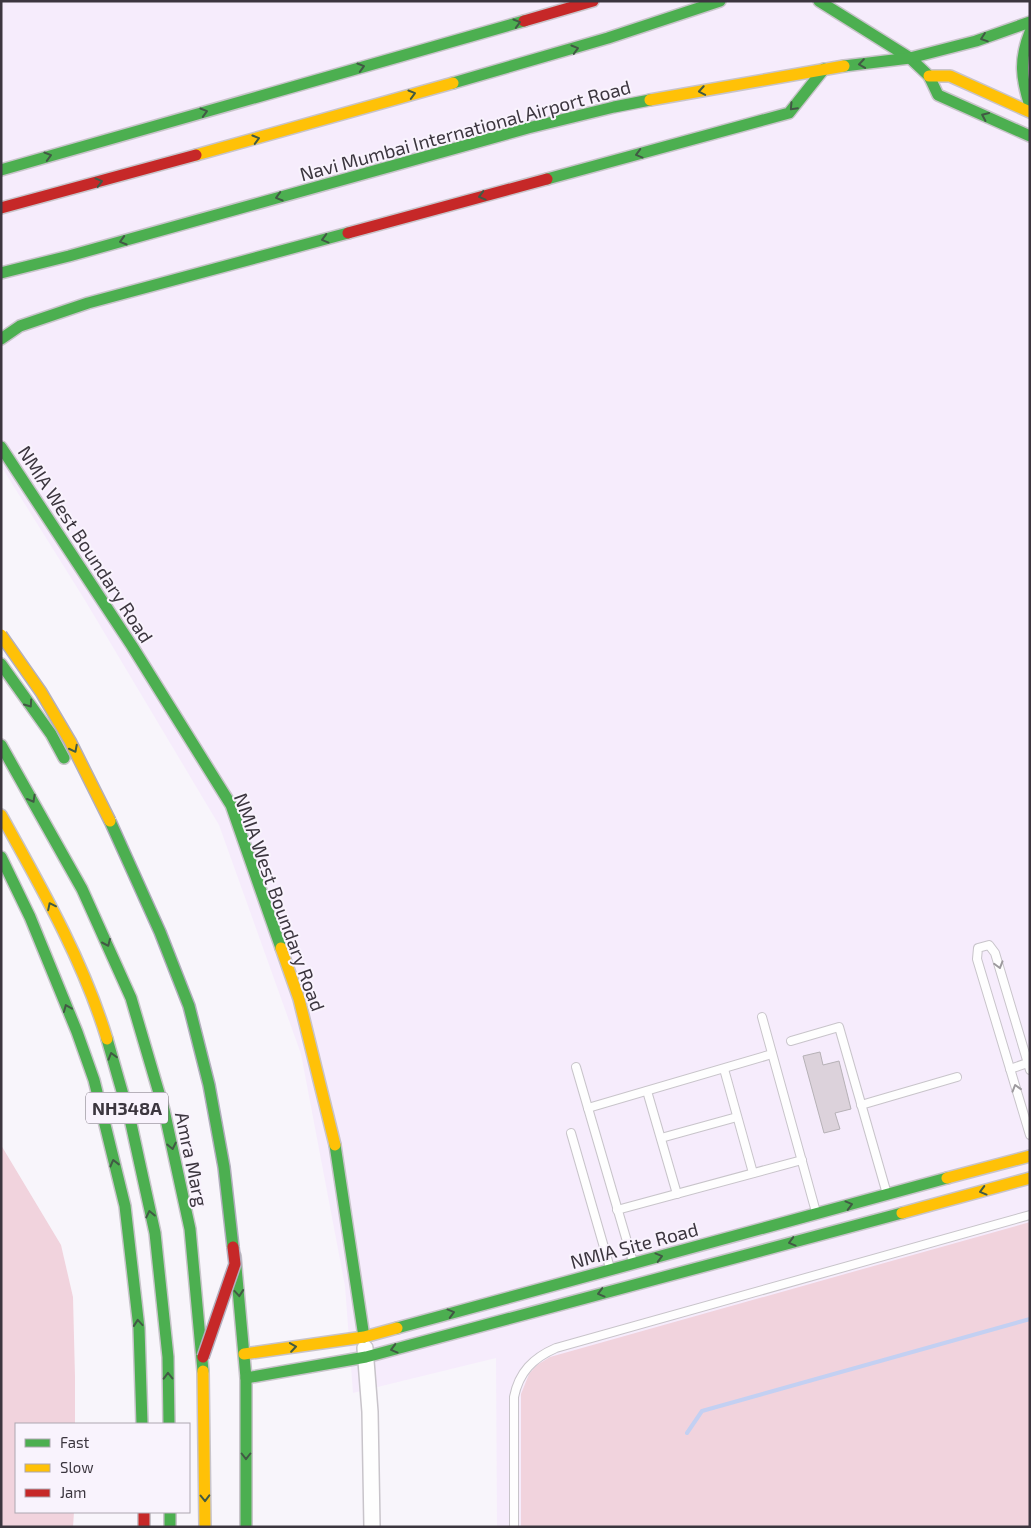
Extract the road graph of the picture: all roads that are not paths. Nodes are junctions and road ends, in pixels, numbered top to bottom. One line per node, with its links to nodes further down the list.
1 (593, 1): 12 (main road, one-way to 1)
2 (720, 1): 13 (main road, one-way to 2)
3 (819, 1): 6 (main road)
4 (1030, 22): 6 (main road, Navi Mumbai International Airport Road, one-way to 6)
5 (1030, 32): 9 (main road)
6 (910, 58): 7 (main road, Navi Mumbai International Airport Road, one-way to 7); 8 (main road)
7 (824, 70): 16 (main road, Navi Mumbai International Airport Road, one-way to 16); 19 (main road, one-way to 19)
8 (929, 76): 10 (main road); 11 (main road, one-way to 8)
9 (1030, 106)
10 (1030, 112)
11 (1030, 136)
12 (1, 170)
13 (52, 195): 14 (main road); 15 (main road)
14 (1, 202)
15 (1, 208)
16 (69, 256): 17 (main road, Navi Mumbai International Airport Road); 18 (main road)
17 (1, 273)
18 (14, 281)
19 (1, 339)
20 (1, 447): 54 (main road, NMIA West Boundary Road)
21 (1, 634): 56 (main road, one-way to 56, bridge)
22 (1, 664): 24 (main road, one-way to 24)
23 (1, 745): 56 (main road, Amra Marg / NH348A, one-way to 56)
24 (69, 767)
25 (78, 783): 55 (main road, one-way to 55)
26 (1, 815): 60 (main road, NH348A, one-way to 26)
27 (1, 857): 59 (main road, one-way to 27)
28 (762, 1018): 30 (lane)
29 (791, 1041): 37 (lane)
30 (772, 1054): 33 (lane); 44 (lane)
31 (1029, 1065): 34 (lane); 34 (lane, one-way to 31)
32 (576, 1067): 38 (lane)
33 (724, 1068): 36 (lane); 39 (lane)
34 (1010, 1069): 41 (lane, one-way to 34)
35 (957, 1077): 37 (lane)
36 (647, 1091): 38 (lane); 42 (lane)
37 (861, 1104): 48 (lane)
38 (588, 1108): 49 (lane)
39 (737, 1117): 42 (lane); 45 (lane)
40 (571, 1133): 53 (lane)
41 (1030, 1135)
42 (661, 1138): 47 (lane)
43 (1030, 1156): 48 (main road, NMIA Site Road)
44 (802, 1160): 45 (lane); 50 (lane)
45 (753, 1173): 47 (lane)
46 (1030, 1178): 48 (main road, one-way to 48)
47 (677, 1194): 49 (lane)
48 (890, 1205): 50 (main road, NMIA Site Road, one-way to 48); 57 (main road, one-way to 57)
49 (617, 1210): 52 (lane)
50 (817, 1214): 52 (main road, NMIA Site Road, one-way to 50)
51 (1030, 1214): 68 (lane)
52 (633, 1264): 53 (main road, NMIA Site Road)
53 (610, 1270): 54 (main road, NMIA Site Road, one-way to 53)
54 (364, 1337): 55 (main road, NMIA Site Road, one-way to 54); 57 (street)
55 (244, 1354): 58 (main road)
56 (203, 1357): 65 (main road, Amra Marg / NH348A, one-way to 65)
57 (366, 1357): 58 (main road); 67 (street)
58 (246, 1378): 66 (main road, one-way to 66)
59 (142, 1423)
60 (169, 1423)
61 (144, 1513): 63 (main road)
62 (170, 1513): 64 (main road)
63 (144, 1527)
64 (170, 1527)
65 (205, 1527)
66 (246, 1527)
67 (372, 1527)
68 (514, 1527)

